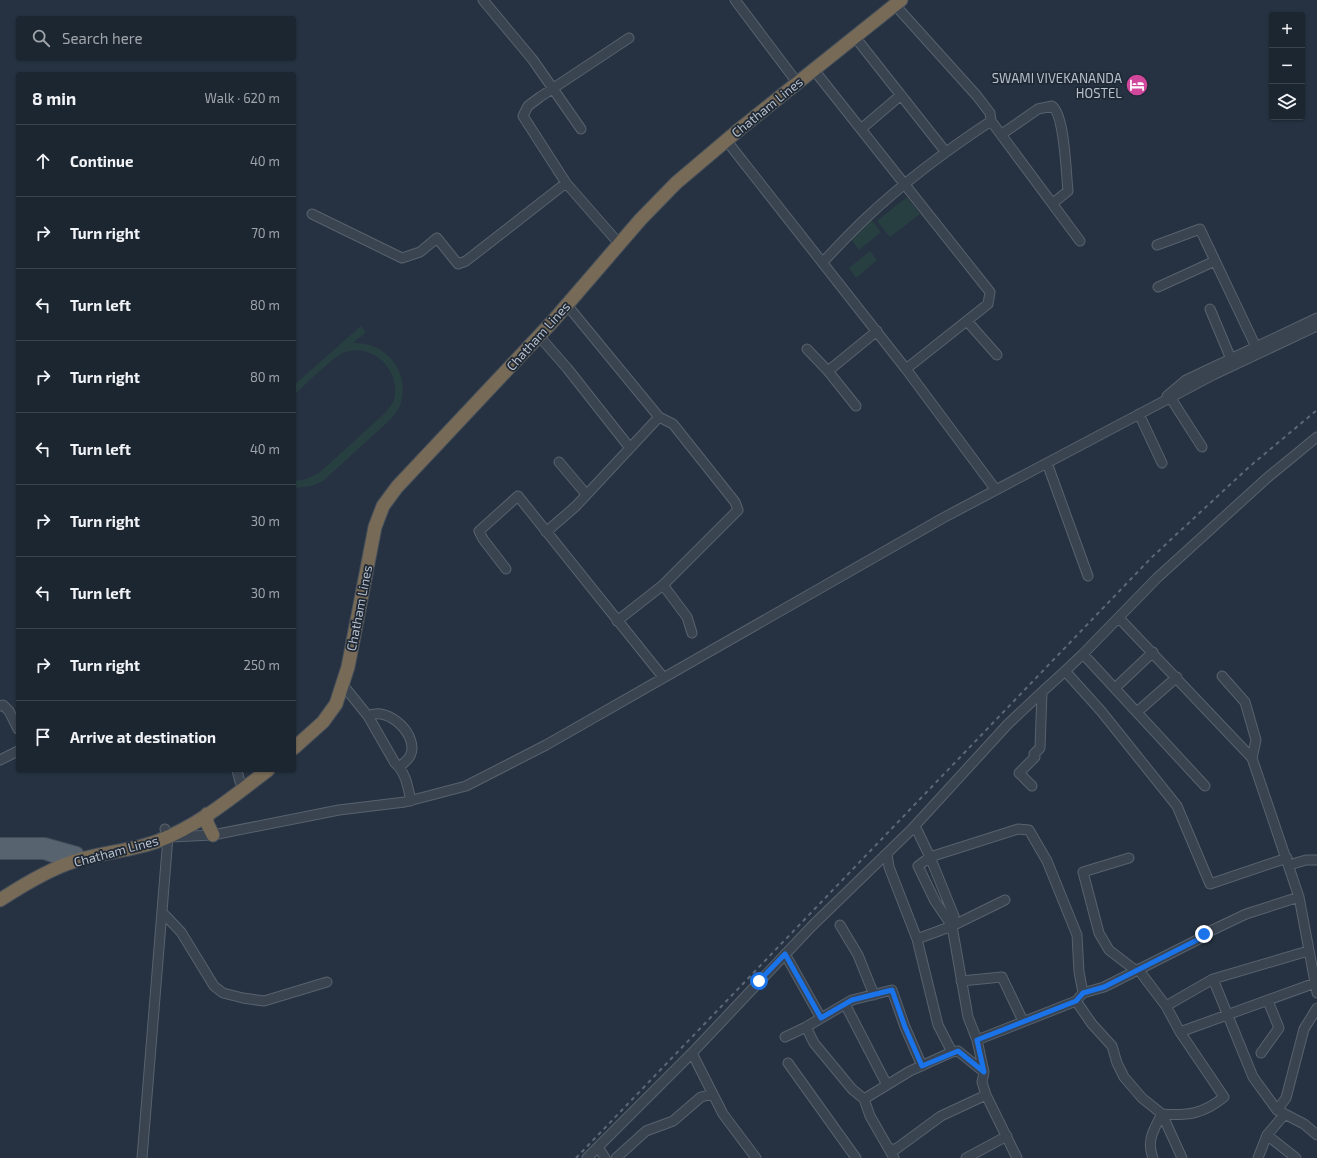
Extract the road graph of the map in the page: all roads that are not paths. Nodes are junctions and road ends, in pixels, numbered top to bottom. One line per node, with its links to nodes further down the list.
1 (483, 0): 8 (street)
2 (735, 0): 7 (street)
3 (896, 2): 4 (highway, Chatham Lines); 7 (highway, Chatham Lines); 10 (street)
4 (855, 37): 6 (highway, Chatham Lines); 9 (street)
5 (629, 38): 8 (street)
6 (814, 70): 12 (street); 14 (highway, Chatham Lines)
7 (793, 77): 20 (highway, Chatham Lines)
8 (552, 89): 11 (street); 16 (street)
9 (901, 95): 12 (street); 15 (street)
10 (991, 121): 13 (street); 15 (street)
11 (581, 129)
12 (861, 129): 17 (street)
13 (1002, 134): 18 (street); 18 (street)
14 (726, 140): 24 (street); 25 (highway, Chatham Lines)
15 (946, 151): 17 (street)
16 (566, 183): 19 (street); 20 (street)
17 (905, 185): 24 (street); 30 (street)
18 (1052, 203): 21 (street)
19 (312, 214)
20 (615, 239): 25 (highway, Chatham Lines)
21 (1080, 241)
22 (1157, 245): 23 (street)
23 (1215, 261): 26 (street); 34 (street)
24 (823, 262): 32 (street)
25 (583, 282): 27 (highway, Chatham Lines); 72 (highway, Chatham Lines)
26 (1158, 288)
27 (567, 305): 33 (highway, Chatham Lines); 43 (street)
28 (1210, 309): 37 (street)
29 (1317, 318): 34 (street)
30 (967, 321): 36 (street); 38 (street)
31 (1317, 326): 40 (street)
32 (877, 331): 38 (street); 39 (street)
33 (539, 336): 46 (street); 65 (highway, Chatham Lines)
34 (1256, 347): 37 (street)
35 (807, 349): 39 (street)
36 (997, 355)
37 (1231, 359): 40 (street)
38 (906, 369): 50 (street)
39 (828, 371): 41 (street)
40 (1166, 399): 42 (street); 45 (street)
41 (856, 406)
42 (1139, 414): 48 (street); 49 (street)
43 (659, 417): 46 (street); 55 (street)
44 (1317, 437): 56 (street)
45 (1202, 447)
46 (630, 448): 51 (street)
47 (559, 462): 51 (street)
48 (1047, 463): 50 (street); 54 (street)
49 (1162, 463)
50 (996, 490): 63 (street)
51 (586, 494): 52 (street)
52 (546, 532): 53 (street); 57 (street)
53 (506, 569)
54 (1088, 576)
55 (663, 586): 57 (street); 58 (street)
56 (1119, 618): 59 (street); 60 (street)
57 (617, 621): 63 (street)
58 (692, 633)
59 (1153, 652): 64 (street); 66 (street)
60 (1083, 654): 61 (street); 66 (street)
61 (1065, 671): 67 (street); 95 (street)
62 (1222, 676): 75 (street)
63 (663, 677): 83 (street)
64 (1177, 677): 69 (street); 75 (street)
65 (343, 685): 70 (street); 73 (highway, Chatham Lines)
66 (1116, 688): 69 (street)
67 (1042, 692): 81 (street); 85 (street)
68 (0, 706): 71 (street)
69 (1137, 712): 82 (street)
70 (368, 716): 77 (street); 77 (street)
71 (16, 725)
72 (296, 737)
73 (296, 746)
74 (16, 752): 76 (street)
75 (1252, 758): 95 (street)
76 (0, 760)
77 (400, 767): 83 (street)
78 (250, 772): 80 (highway, Chatham Lines)
79 (265, 772): 84 (highway, Chatham Lines)
80 (239, 776): 86 (highway, Chatham Lines)
81 (1032, 786)
82 (1205, 786)
83 (411, 801): 87 (street)
84 (207, 814): 86 (highway, Chatham Lines); 87 (highway)
85 (911, 830): 90 (street); 91 (street)
86 (166, 833): 87 (street); 89 (highway, Chatham Lines); 98 (highway, Chatham Lines); 100 (street)
87 (213, 836)
88 (0, 845): 89 (main road); 93 (main road)
89 (77, 853): 93 (highway, Chatham Lines)
90 (887, 854): 103 (street); 105 (street)
91 (930, 857): 102 (street); 102 (street); 111 (street)
92 (1129, 858): 106 (street)
93 (62, 859): 96 (highway, Chatham Lines)
94 (1317, 860): 95 (street)
95 (1288, 861): 97 (street)
96 (0, 892)
97 (1299, 897): 104 (street); 106 (street)
98 (0, 900)
99 (1005, 900): 102 (street)
100 (162, 912): 109 (street); 143 (street)
101 (840, 925): 113 (street)
102 (952, 926): 103 (street); 108 (street)
103 (917, 939): 126 (street)
104 (1308, 951): 107 (street); 110 (street)
105 (785, 954): 120 (street); 127 (street)
106 (1136, 969): 111 (street); 117 (street)
107 (1213, 979): 117 (street); 119 (street)
108 (961, 981): 121 (street); 125 (street)
109 (327, 982)
110 (1315, 983): 112 (street); 115 (street)
111 (1083, 993): 114 (street)
112 (1317, 993)
113 (874, 994): 116 (street); 130 (street)
114 (1076, 1001): 121 (street); 137 (street)
115 (1268, 1001): 119 (street); 128 (street)
116 (845, 1004): 120 (street); 132 (street)
117 (1166, 1006): 123 (street)
118 (1317, 1009): 136 (street)
119 (1229, 1015): 123 (street); 136 (street)
120 (821, 1018): 122 (street)
121 (1023, 1021): 125 (street)
122 (806, 1027): 124 (street); 135 (street)
123 (1180, 1032): 137 (street)
124 (785, 1037)
125 (977, 1040): 131 (street)
126 (952, 1052): 130 (street); 131 (street)
127 (692, 1053): 133 (street); 141 (street)
128 (1261, 1053)
129 (788, 1063): 148 (street)
130 (922, 1066): 132 (street)
131 (984, 1072): 134 (street)
132 (887, 1085): 135 (street)
133 (712, 1094): 146 (street); 147 (street)
134 (986, 1095): 140 (street); 142 (street)
135 (864, 1099): 142 (street)
136 (1281, 1113): 138 (street); 139 (street)
137 (1162, 1114): 152 (street); 153 (street)
138 (1267, 1135): 154 (street); 155 (street)
139 (1317, 1135)
140 (1006, 1136): 150 (street); 151 (street)
141 (598, 1147): 144 (street); 145 (street)
142 (889, 1149): 149 (street)
143 (142, 1158)
144 (587, 1158)
145 (605, 1158)
146 (616, 1158)
147 (756, 1158)
148 (856, 1158)
149 (894, 1158)
150 (966, 1158)
151 (1017, 1158)
152 (1153, 1158)
153 (1182, 1158)
154 (1258, 1158)
155 (1296, 1158)

